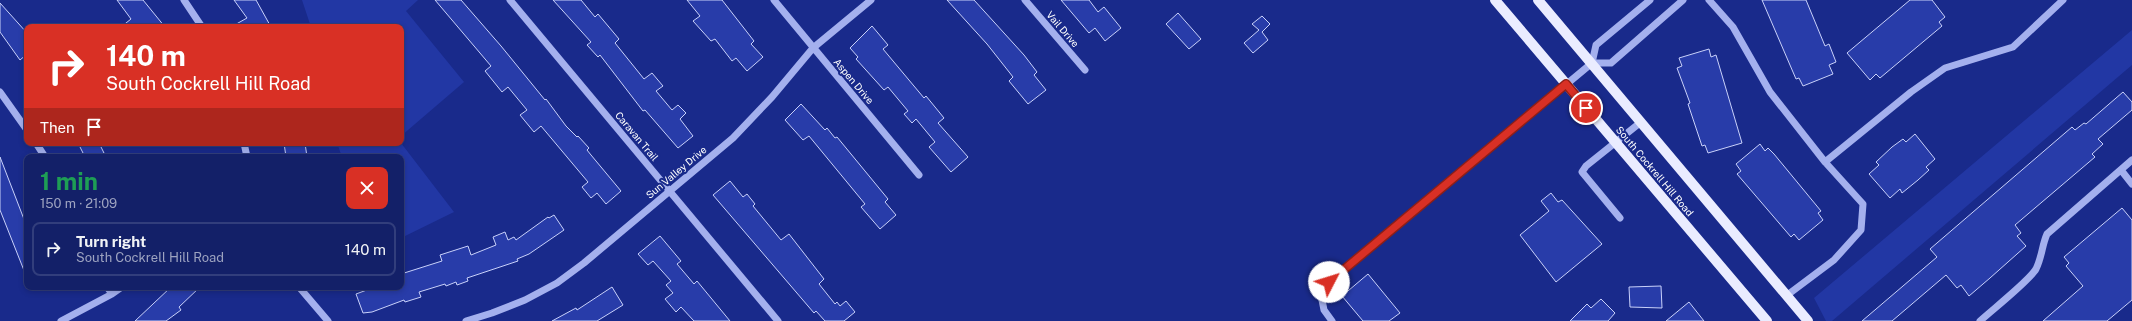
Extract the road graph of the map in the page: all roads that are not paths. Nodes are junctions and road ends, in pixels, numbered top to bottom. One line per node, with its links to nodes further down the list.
1 (184, 0): 12 (street)
2 (510, 0): 26 (street, Caravan Trail)
3 (774, 0): 13 (street, Aspen Drive)
4 (870, 0): 13 (street, Sun Valley Drive)
5 (1026, 0): 15 (street, Vail Drive)
6 (1494, 0): 16 (main road, South Cockrell Hill Road)
7 (1538, 0): 14 (main road, South Cockrell Hill Road)
8 (1650, 0): 14 (street)
9 (1683, 0): 14 (street)
10 (1709, 0): 22 (street)
11 (2063, 0): 22 (street)
12 (200, 24)
13 (813, 48): 24 (street, Aspen Drive); 26 (street, Sun Valley Drive)
14 (1592, 63): 16 (street); 18 (main road, South Cockrell Hill Road)
15 (1085, 70)
16 (1566, 84): 20 (main road, South Cockrell Hill Road); 37 (street)
17 (0, 92): 19 (street)
18 (1641, 122): 20 (street); 32 (main road, South Cockrell Hill Road)
19 (24, 126)
20 (1616, 143): 27 (street); 38 (main road, South Cockrell Hill Road)
21 (2132, 160): 23 (street)
22 (1825, 162): 32 (street)
23 (2121, 170): 25 (street); 40 (street)
24 (919, 175)
25 (2132, 184)
26 (669, 190): 35 (street, Sun Valley Drive); 36 (street, Caravan Trail)
27 (1620, 218)
28 (110, 290): 31 (street)
29 (118, 290): 31 (street)
30 (302, 290): 34 (street)
31 (112, 294): 33 (street)
32 (1786, 296): 39 (main road, South Cockrell Hill Road)
33 (61, 321)
34 (328, 321)
35 (466, 321)
36 (778, 321)
37 (1332, 321)
38 (1767, 321)
39 (1808, 321)
40 (1980, 321)

